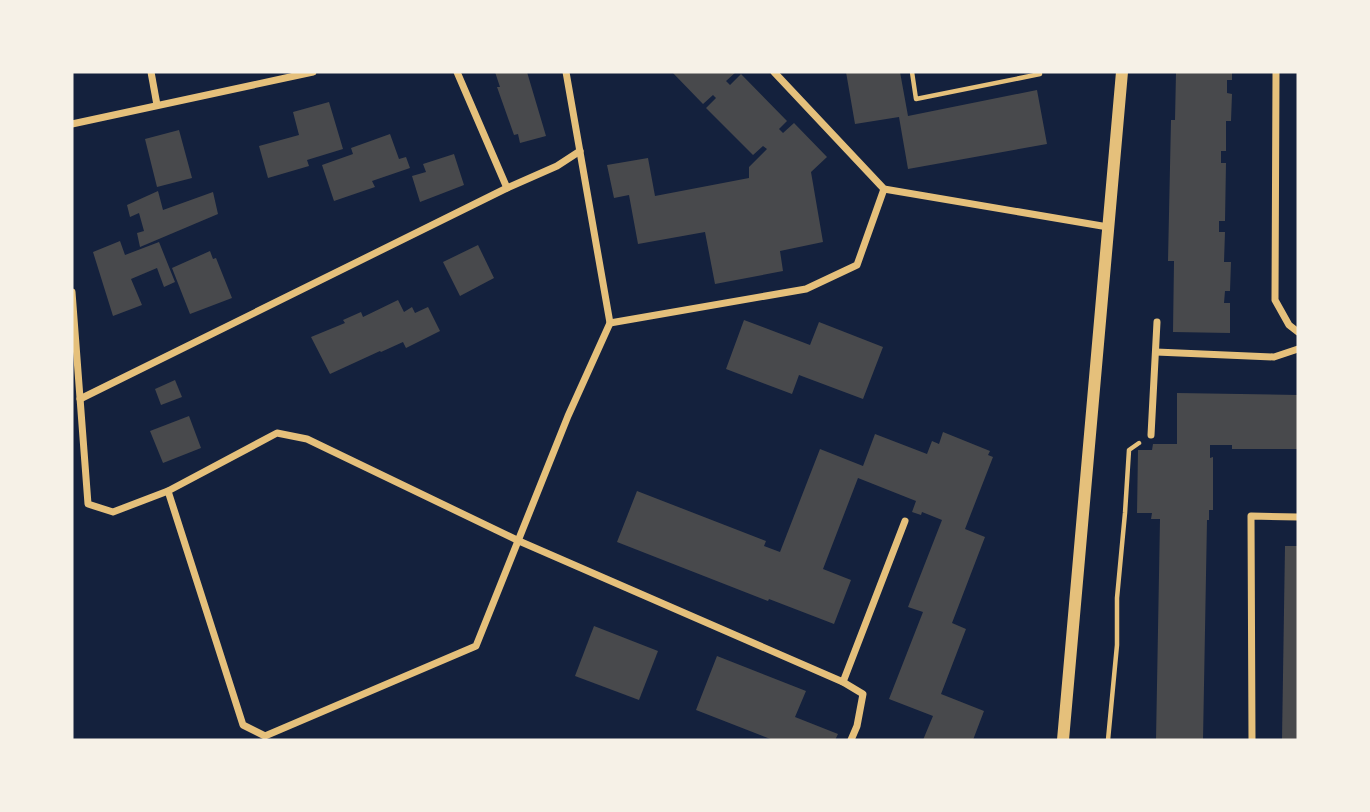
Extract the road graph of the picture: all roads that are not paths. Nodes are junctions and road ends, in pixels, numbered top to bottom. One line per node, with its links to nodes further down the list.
1 (151, 72): 8 (street)
2 (313, 72): 8 (street)
3 (457, 72): 11 (street)
4 (566, 72): 10 (street)
5 (1122, 72): 13 (street)
6 (1276, 72): 17 (street)
7 (780, 73): 12 (street)
8 (157, 105): 9 (street)
9 (72, 124)
10 (580, 150): 11 (street); 16 (street)
11 (507, 188): 20 (street)
12 (884, 189): 13 (street); 16 (street)
13 (1108, 227): 28 (street)
14 (72, 292): 20 (street)
15 (1157, 322): 19 (street)
16 (610, 323): 25 (street)
17 (1298, 332)
18 (1298, 349): 19 (street)
19 (1156, 352): 21 (street)
20 (80, 399): 22 (street)
21 (1150, 435)
22 (168, 491): 25 (street); 25 (street)
23 (1298, 517): 29 (street)
24 (905, 521): 26 (street)
25 (519, 541): 26 (street)
26 (843, 682): 27 (street)
27 (851, 740)
28 (1063, 740)
29 (1252, 740)

